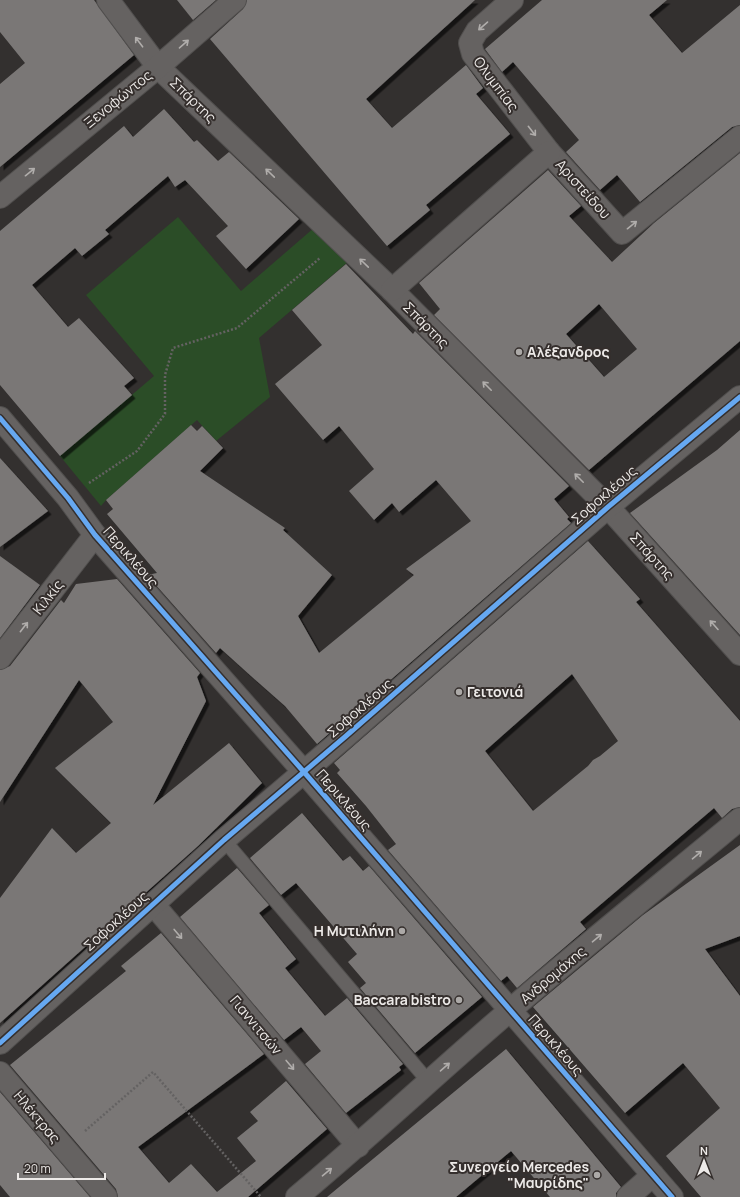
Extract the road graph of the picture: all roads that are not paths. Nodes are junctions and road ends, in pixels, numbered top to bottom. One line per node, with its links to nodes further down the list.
1 (108, 0): 4 (street, Σπάρτης, one-way to 1)
2 (235, 0): 4 (street, Ξενοφώντος, one-way to 2)
3 (512, 0): 6 (street, Ολυμπίας, one-way to 6)
4 (158, 67): 7 (street, Ξενοφώντος, one-way to 4); 8 (street, Σπάρτης, one-way to 4)
5 (740, 137): 6 (street, Αριστείδου, one-way to 5)
6 (549, 152): 8 (street, Αριστείδου)
7 (0, 196)
8 (392, 290): 11 (street, Σπάρτης, one-way to 8)
9 (740, 397): 11 (street, Σοφοκλέους)
10 (0, 418): 12 (street, Περικλέους)
11 (608, 507): 13 (street, Σπάρτης, one-way to 11); 15 (street, Σοφοκλέους)
12 (95, 535): 14 (street, Κιλκίς, one-way to 12); 15 (street, Περικλέους)
13 (740, 654)
14 (0, 658)
15 (304, 772): 17 (street, Σοφοκλέους); 19 (street, Περικλέους)
16 (740, 819): 19 (street, Ανδρομάχης, one-way to 16)
17 (224, 840): 18 (street, Σοφοκλέους); 22 (lane)
18 (153, 904): 20 (street, Σοφοκλέους); 23 (street, Γιαννιτσών, one-way to 23)
19 (510, 1010): 22 (street, Ανδρομάχης, one-way to 19); 24 (street, Περικλέους)
20 (0, 1043)
21 (0, 1073): 25 (street, Ηλέκτρας)
22 (428, 1081): 23 (street, Ανδρομάχης)
23 (358, 1146): 26 (street, Ανδρομάχης, one-way to 23)
24 (653, 1175): 27 (street); 28 (street, Περικλέους)
25 (106, 1197)
26 (297, 1197)
27 (628, 1197)
28 (672, 1197)

